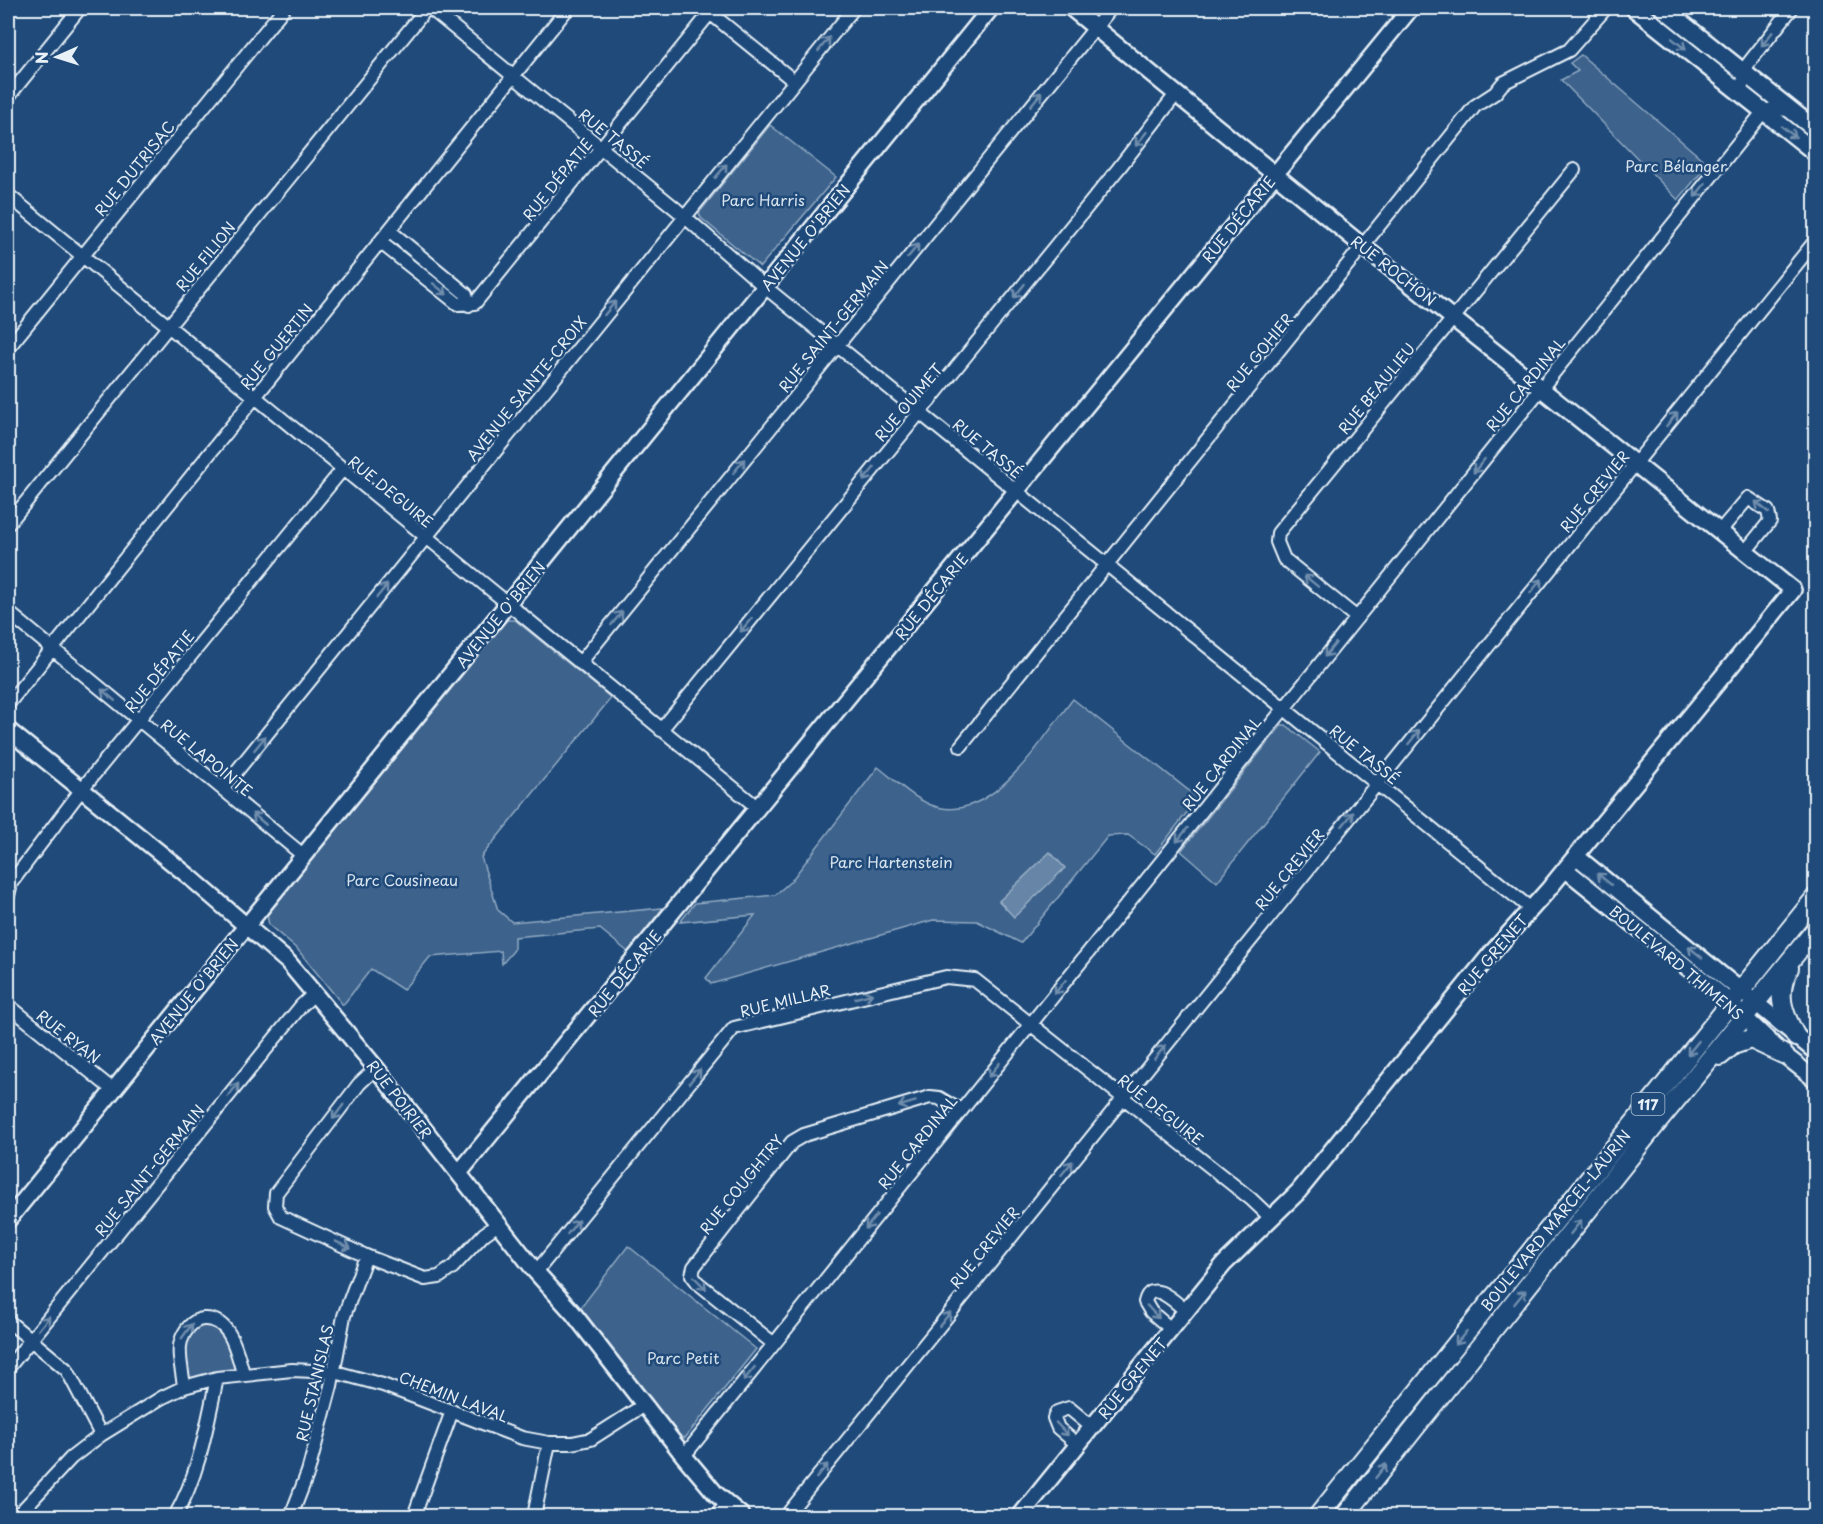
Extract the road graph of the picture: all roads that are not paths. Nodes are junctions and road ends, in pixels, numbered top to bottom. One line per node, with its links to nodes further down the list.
1 (80, 8): 21 (street)
2 (284, 8): 35 (street, RUE DUTRISAC)
3 (428, 8): 17 (street, RUE TASSÉ); 40 (street, RUE FILION)
4 (568, 8): 17 (street, RUE GUERTIN)
5 (854, 8): 18 (street, AVENUE SAINTE-CROIX, one-way to 5)
6 (991, 8): 37 (street, AVENUE O'BRIEN)
7 (1071, 8): 15 (street, RUE ROCHON)
8 (1111, 8): 15 (street, RUE SAINT-GERMAIN)
9 (1606, 8): 34 (street, RUE GOHIER)
10 (1634, 8): 20 (main road, one-way to 20)
11 (1663, 8): 16 (main road)
12 (1792, 8): 16 (street, one-way to 16)
13 (707, 10): 18 (street); 25 (street, RUE DÉPATIE)
14 (1407, 10): 28 (street, RUE DÉCARIE)
15 (1095, 27): 19 (street, RUE ROCHON); 42 (street, RUE SAINT-GERMAIN, one-way to 15)
16 (1744, 72): 20 (street); 22 (main road)
17 (513, 75): 25 (street, RUE TASSÉ); 31 (street, RUE GUERTIN)
18 (794, 81): 30 (street, AVENUE SAINTE-CROIX, one-way to 18)
19 (1177, 93): 28 (street, RUE ROCHON); 46 (street, RUE OUIMET, one-way to 46)
20 (1740, 93): 23 (main road)
21 (8, 97)
22 (1791, 110): 23 (street); 24 (main road)
23 (1763, 112): 26 (main road, one-way to 26); 44 (street, RUE CARDINAL, one-way to 44)
24 (1815, 130)
25 (602, 147): 30 (street, RUE TASSÉ); 36 (street, RUE DÉPATIE)
26 (1815, 153)
27 (1574, 170): 38 (street, RUE BEAULIEU)
28 (1275, 173): 34 (street, RUE ROCHON); 49 (street, RUE DÉCARIE)
29 (8, 195): 35 (street, RUE DEGUIRE)
30 (684, 216): 37 (street, RUE TASSÉ); 52 (street, AVENUE SAINTE-CROIX, one-way to 30)
31 (390, 231): 33 (street, RUE GUERTIN); 36 (street, RUE DÉPATIE)
32 (1815, 240): 47 (street, RUE CREVIER, one-way to 32)
33 (380, 242): 36 (street, RUE DÉPATIE); 45 (street, RUE GUERTIN)
34 (1363, 246): 38 (street, RUE ROCHON); 54 (street, RUE GOHIER)
35 (83, 256): 40 (street, RUE DEGUIRE); 41 (street, RUE DUTRISAC)
36 (426, 269)
37 (765, 287): 42 (street, RUE TASSÉ); 56 (street, AVENUE O'BRIEN)
38 (1454, 317): 44 (street, RUE ROCHON); 58 (street, RUE BEAULIEU, one-way to 38)
39 (8, 326): 41 (street)
40 (167, 326): 45 (street, RUE DEGUIRE); 50 (street, RUE FILION)
41 (18, 335): 43 (street, RUE DUTRISAC)
42 (837, 345): 46 (street, RUE TASSÉ); 60 (street, RUE SAINT-GERMAIN, one-way to 42)
43 (8, 348)
44 (1542, 387): 47 (street, RUE ROCHON); 58 (street, RUE CARDINAL, one-way to 58)
45 (253, 397): 48 (street, RUE DEGUIRE); 59 (street, RUE GUERTIN)
46 (919, 412): 49 (street, RUE TASSÉ); 65 (street, RUE OUIMET, one-way to 65)
47 (1635, 464): 51 (street, RUE ROCHON); 67 (street, RUE CREVIER, one-way to 47)
48 (342, 470): 52 (street, RUE DEGUIRE); 63 (street, RUE DÉPATIE)
49 (1017, 490): 54 (street, RUE TASSÉ); 70 (street, RUE DÉCARIE)
50 (8, 524)
51 (1719, 531): 53 (street, RUE ROCHON); 53 (street, one-way to 51)
52 (424, 537): 56 (street, RUE DEGUIRE); 68 (street, AVENUE SAINTE-CROIX, one-way to 52)
53 (1745, 552): 55 (street, RUE ROCHON)
54 (1107, 564): 62 (street, RUE TASSÉ); 66 (street, RUE GOHIER)
55 (1793, 590): 72 (street, RUE GRENET)
56 (507, 605): 60 (street, RUE DEGUIRE); 71 (street, AVENUE O'BRIEN)
57 (8, 612): 59 (street, RUE LAPOINTE)
58 (1357, 618): 62 (street, RUE CARDINAL, one-way to 62)
59 (53, 648): 61 (street, RUE GUERTIN); 63 (street, RUE LAPOINTE, one-way to 59)
60 (580, 663): 65 (street, RUE DEGUIRE)
61 (8, 704)
62 (1284, 708): 67 (street, RUE TASSÉ); 84 (street, RUE CARDINAL, one-way to 84)
63 (138, 720): 68 (street, RUE LAPOINTE); 69 (street, RUE DÉPATIE)
64 (8, 730): 69 (street, RUE POIRIER)
65 (661, 730): 70 (street, RUE DEGUIRE)
66 (961, 746)
67 (1377, 783): 76 (street, RUE TASSÉ); 92 (street, RUE CREVIER, one-way to 67)
68 (223, 788): 71 (street, RUE LAPOINTE, one-way to 68)
69 (81, 789): 74 (street, RUE DÉPATIE); 77 (street, RUE POIRIER)
70 (758, 808): 94 (street, RUE DÉCARIE)
71 (304, 856): 77 (street, AVENUE O'BRIEN)
72 (1576, 856): 73 (street, RUE GRENET); 81 (street, BOULEVARD THIMENS, one-way to 72)
73 (1565, 869): 76 (street, RUE GRENET); 81 (street, BOULEVARD THIMENS)
74 (9, 887)
75 (1815, 897): 81 (main road, BOULEVARD MARCEL-LAURIN / 117)
76 (1531, 909): 95 (street, RUE GRENET)
77 (247, 925): 80 (street, RUE POIRIER); 91 (street, AVENUE O'BRIEN)
78 (1815, 929): 79 (main road, BOULEVARD MARCEL-LAURIN / 117)
79 (1802, 946): 83 (main road, BOULEVARD MARCEL-LAURIN / 117); 85 (main road)
80 (315, 993): 88 (street, RUE POIRIER); 105 (street, RUE SAINT-GERMAIN, one-way to 80)
81 (1734, 996): 83 (street, BOULEVARD THIMENS); 99 (main road, BOULEVARD MARCEL-LAURIN / 117, one-way to 99)
82 (8, 1005): 91 (street, RUE RYAN)
83 (1749, 1010): 85 (street, BOULEVARD THIMENS); 87 (street, BOULEVARD THIMENS); 89 (main road, BOULEVARD MARCEL-LAURIN / 117)
84 (1031, 1025): 92 (street, RUE DEGUIRE); 93 (street, RUE CARDINAL, one-way to 93); 100 (street, RUE MILLAR, one-way to 84)
85 (1796, 1037): 86 (street, BOULEVARD THIMENS)
86 (1815, 1052)
87 (1783, 1054): 89 (main road); 90 (street, BOULEVARD THIMENS)
88 (376, 1068): 94 (street, RUE POIRIER); 98 (street, one-way to 98)
89 (1698, 1074): 101 (main road, BOULEVARD MARCEL-LAURIN / 117, one-way to 89)
90 (1815, 1080)
91 (113, 1090): 96 (street, AVENUE O'BRIEN)
92 (1124, 1098): 95 (street, RUE DEGUIRE); 127 (street, RUE CREVIER, one-way to 92)
93 (961, 1111): 106 (street, RUE CARDINAL, one-way to 106); 106 (street, RUE COUGHTRY, one-way to 106)
94 (459, 1173): 97 (street, RUE POIRIER)
95 (1271, 1218): 102 (street, RUE GRENET)
96 (8, 1220)
97 (498, 1224): 98 (street); 100 (street, RUE POIRIER)
98 (366, 1256): 108 (street, RUE STANISLAS)
99 (1524, 1259): 101 (main road); 129 (main road, BOULEVARD MARCEL-LAURIN / 117, one-way to 129)
100 (536, 1272): 112 (street, RUE POIRIER)
101 (1540, 1272): 130 (main road, BOULEVARD MARCEL-LAURIN / 117, one-way to 101)
102 (1186, 1311): 104 (street, RUE GRENET); 104 (street, RUE GRENET, one-way to 104)
103 (8, 1321): 105 (street)
104 (1172, 1329): 114 (street, RUE GRENET)
105 (31, 1339): 107 (street, RUE SAINT-GERMAIN); 115 (street)
106 (774, 1344): 118 (street, RUE CARDINAL, one-way to 118)
107 (8, 1368)
108 (335, 1372): 109 (street, CHEMIN LAVAL); 113 (street, CHEMIN LAVAL); 122 (street, RUE STANISLAS)
109 (243, 1373): 110 (street, CHEMIN LAVAL); 111 (street, one-way to 109)
110 (217, 1378): 111 (street, CHEMIN LAVAL); 121 (street)
111 (184, 1387): 115 (street, CHEMIN LAVAL)
112 (644, 1405): 116 (street, CHEMIN LAVAL); 118 (street, RUE POIRIER)
113 (452, 1411): 116 (street, CHEMIN LAVAL); 123 (street)
114 (1092, 1427): 117 (street, RUE GRENET); 117 (street, RUE GRENET, one-way to 117)
115 (101, 1435): 120 (street, CHEMIN LAVAL)
116 (549, 1443): 124 (street)
117 (1078, 1444): 128 (street, RUE GRENET)
118 (684, 1455): 119 (street, RUE POIRIER)
119 (727, 1504): 125 (street); 126 (street, RUE POIRIER)
120 (17, 1516)
121 (175, 1516)
122 (291, 1516)
123 (414, 1516)
124 (534, 1516)
125 (716, 1516)
126 (742, 1516)
127 (786, 1516)
128 (1020, 1516)
129 (1318, 1516)
130 (1345, 1516)

